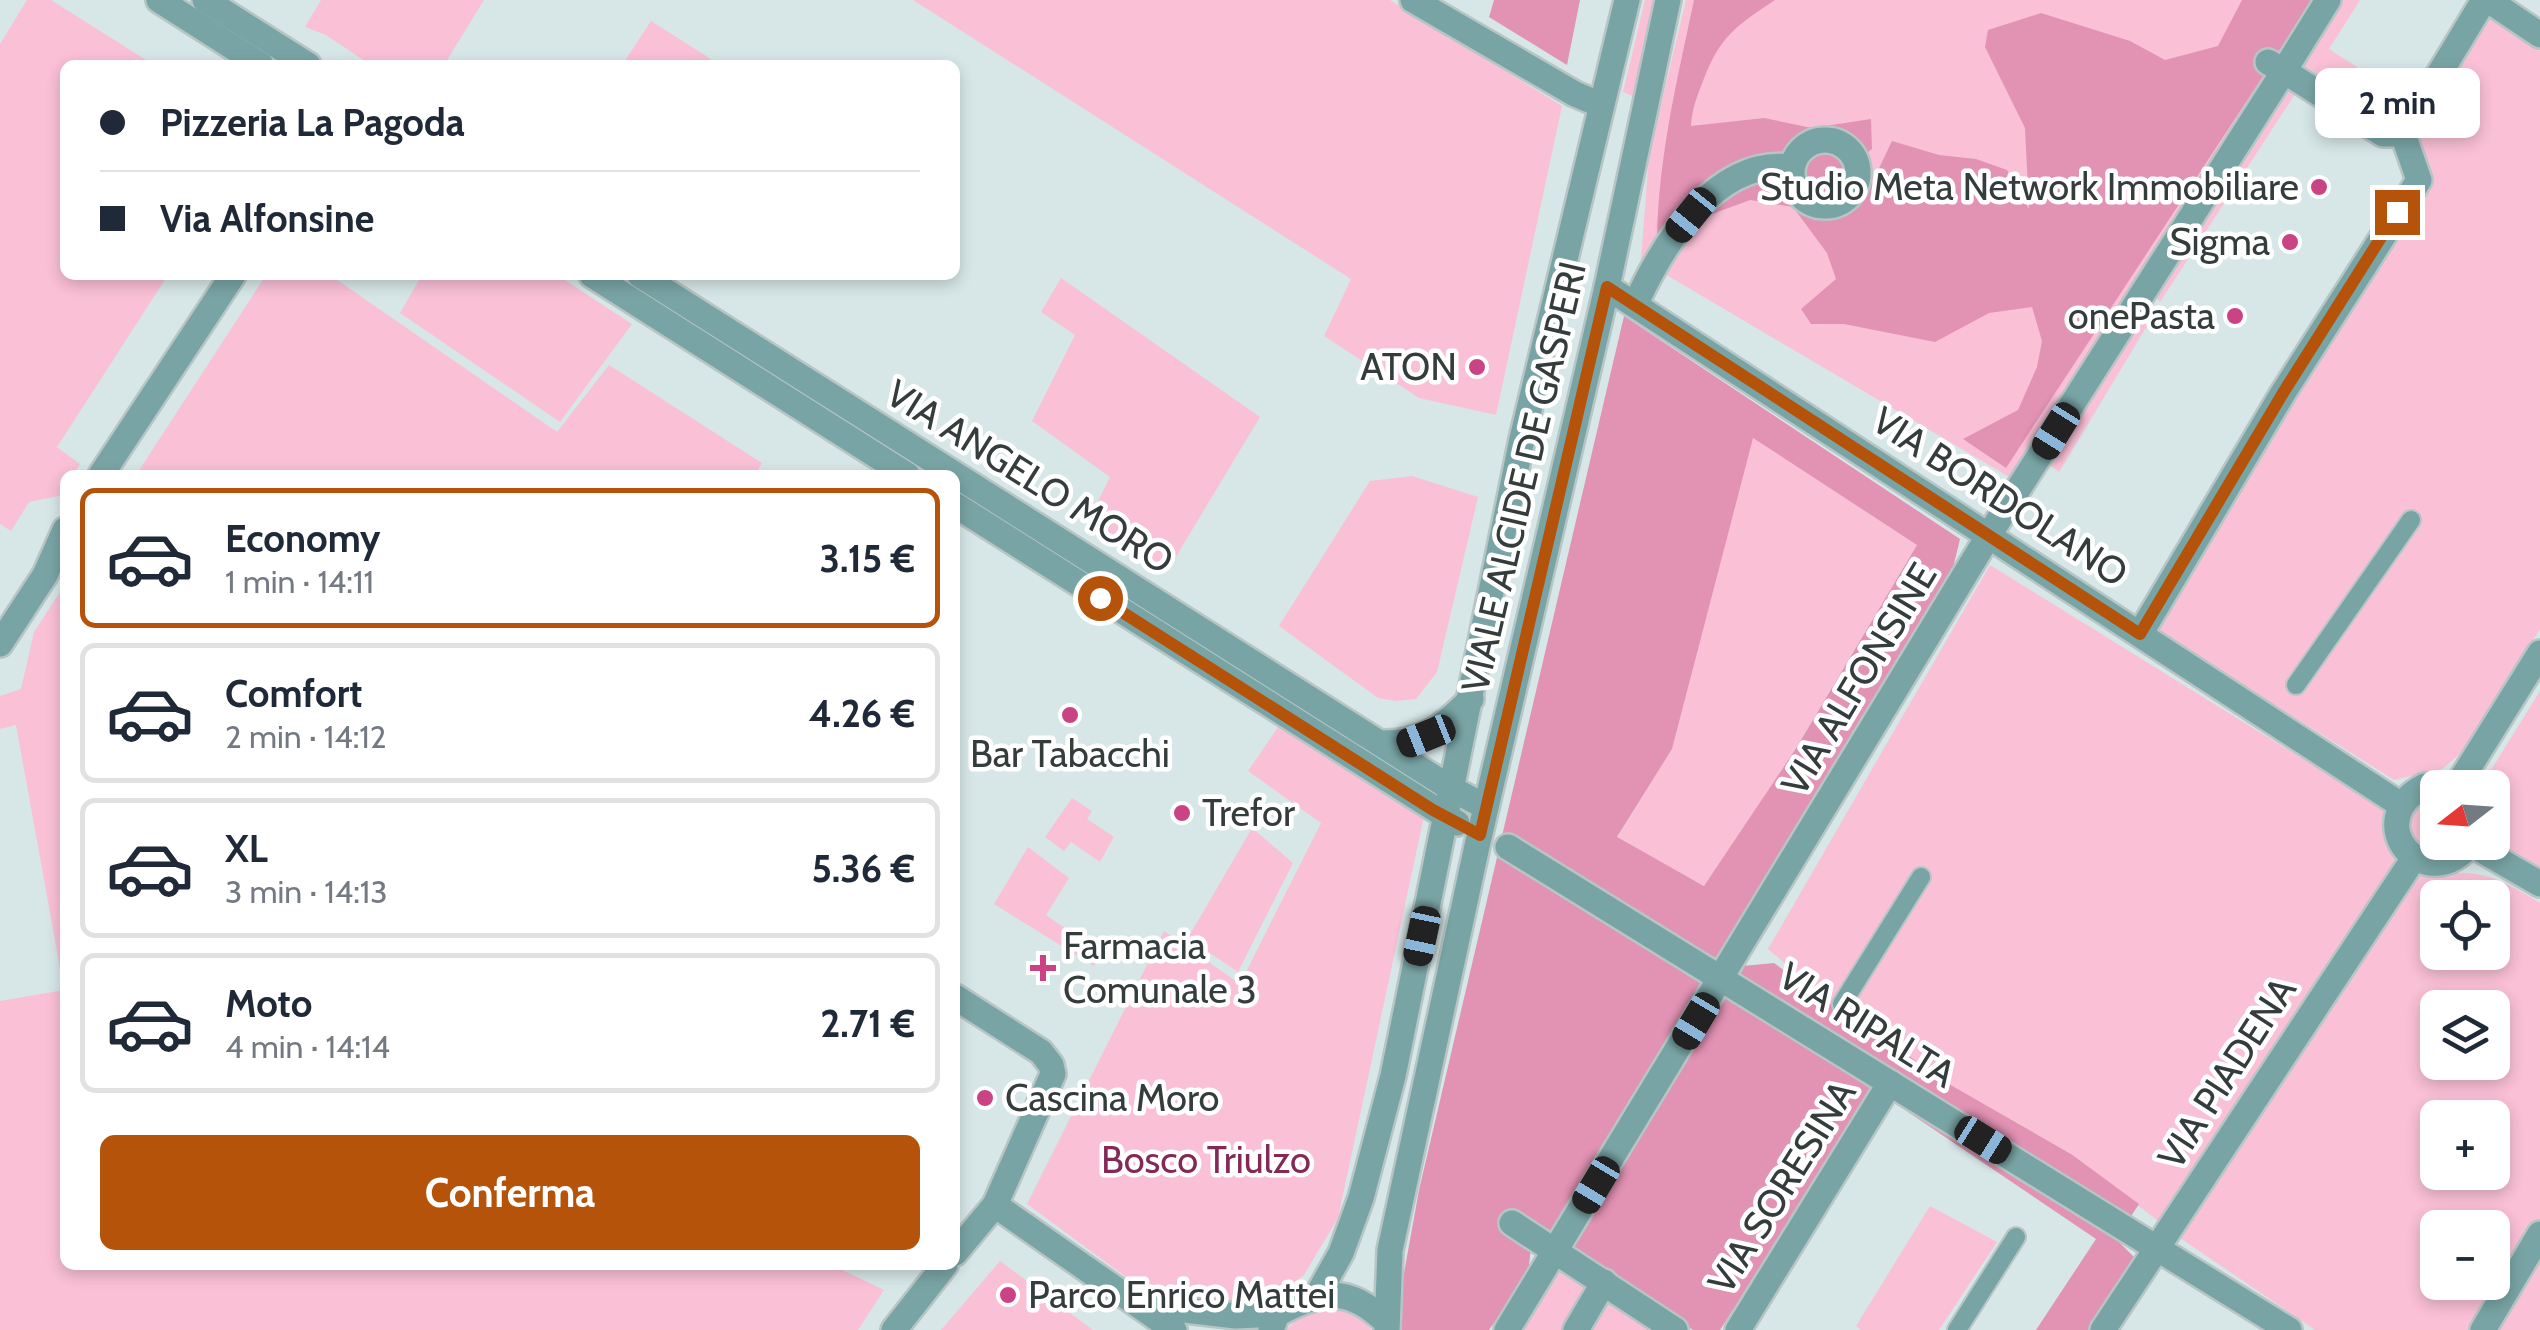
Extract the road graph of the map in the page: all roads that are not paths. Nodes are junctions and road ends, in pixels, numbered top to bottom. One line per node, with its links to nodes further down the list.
1 (159, 0): 9 (street)
2 (205, 0): 10 (street)
3 (1413, 0): 12 (street)
4 (1626, 0): 12 (street, VIALE ALCIDE DE GASPERI)
5 (1668, 0): 13 (street, VIALE ALCIDE DE GASPERI)
6 (2328, 0): 11 (street, VIA ALFONSINE)
7 (2486, 0): 8 (street); 14 (street)
8 (2540, 34)
9 (254, 60)
10 (300, 60)
11 (2276, 67): 14 (street); 28 (street, VIA ALFONSINE)
12 (1601, 105): 13 (street); 16 (street, VIALE ALCIDE DE GASPERI)
13 (1644, 115): 20 (street, VIALE ALCIDE DE GASPERI)
14 (2403, 134): 30 (street)
15 (1792, 167): 21 (street)
16 (1562, 276): 20 (street, VIA BORDOLANO); 34 (street, VIALE ALCIDE DE GASPERI)
17 (230, 280): 22 (street)
18 (600, 280): 23 (street, VIA ANGELO MORO)
19 (648, 280): 24 (street, VIA ANGELO MORO)
20 (1607, 287): 21 (street, VIA BORDOLANO); 40 (street, VIALE ALCIDE DE GASPERI)
21 (1636, 303): 28 (street, VIA BORDOLANO)
22 (105, 470)
23 (899, 470)
24 (948, 470)
25 (960, 477): 35 (street, VIA ANGELO MORO)
26 (960, 509): 41 (street, VIA ANGELO MORO)
27 (2411, 520): 33 (street)
28 (1989, 535): 30 (street, VIA BORDOLANO); 49 (street, VIA ALFONSINE)
29 (60, 541): 31 (street)
30 (2140, 634): 39 (street, VIA BORDOLANO)
31 (0, 644)
32 (2540, 653): 36 (street)
33 (2296, 686)
34 (1472, 699): 35 (street); 38 (street, VIALE ALCIDE DE GASPERI)
35 (1380, 743): 38 (street, VIA ANGELO MORO)
36 (2465, 770)
37 (2420, 788): 39 (street)
38 (1452, 789): 40 (street, VIA ANGELO MORO); 41 (street, VIALE ALCIDE DE GASPERI)
39 (2401, 805): 44 (street)
40 (1486, 807): 42 (street, VIALE ALCIDE DE GASPERI)
41 (1446, 818): 42 (street, VIA ANGELO MORO); 62 (street, VIALE ALCIDE DE GASPERI)
42 (1480, 835): 65 (street, VIALE ALCIDE DE GASPERI)
43 (1508, 847): 49 (street, VIA RIPALTA)
44 (2414, 858): 45 (street); 58 (street, VIA PIADENA)
45 (2454, 860)
46 (2499, 860): 48 (street)
47 (1921, 877): 51 (street)
48 (2540, 884)
49 (1722, 980): 52 (street, VIA RIPALTA); 59 (street, VIA ALFONSINE)
50 (960, 1000): 53 (street)
51 (1842, 1004)
52 (1890, 1083): 58 (street, VIA RIPALTA); 71 (street, VIA SORESINA)
53 (996, 1205): 57 (street); 63 (street)
54 (1512, 1223): 59 (street)
55 (2540, 1234): 75 (street)
56 (2016, 1237): 72 (street)
57 (960, 1248)
58 (2157, 1248): 73 (street, VIA PIADENA); 74 (street, VIA RIPALTA)
59 (1556, 1251): 61 (street); 68 (street, VIA ALFONSINE)
60 (941, 1270): 66 (street)
61 (1604, 1282): 69 (street); 70 (street)
62 (1316, 1296): 64 (street); 65 (street)
63 (1142, 1305): 64 (street); 67 (street)
64 (1274, 1322)
65 (1387, 1326)
66 (894, 1330)
67 (1174, 1330)
68 (1507, 1330)
69 (1576, 1330)
70 (1675, 1330)
71 (1738, 1330)
72 (1957, 1330)
73 (2103, 1330)
74 (2289, 1330)
75 (2482, 1330)

